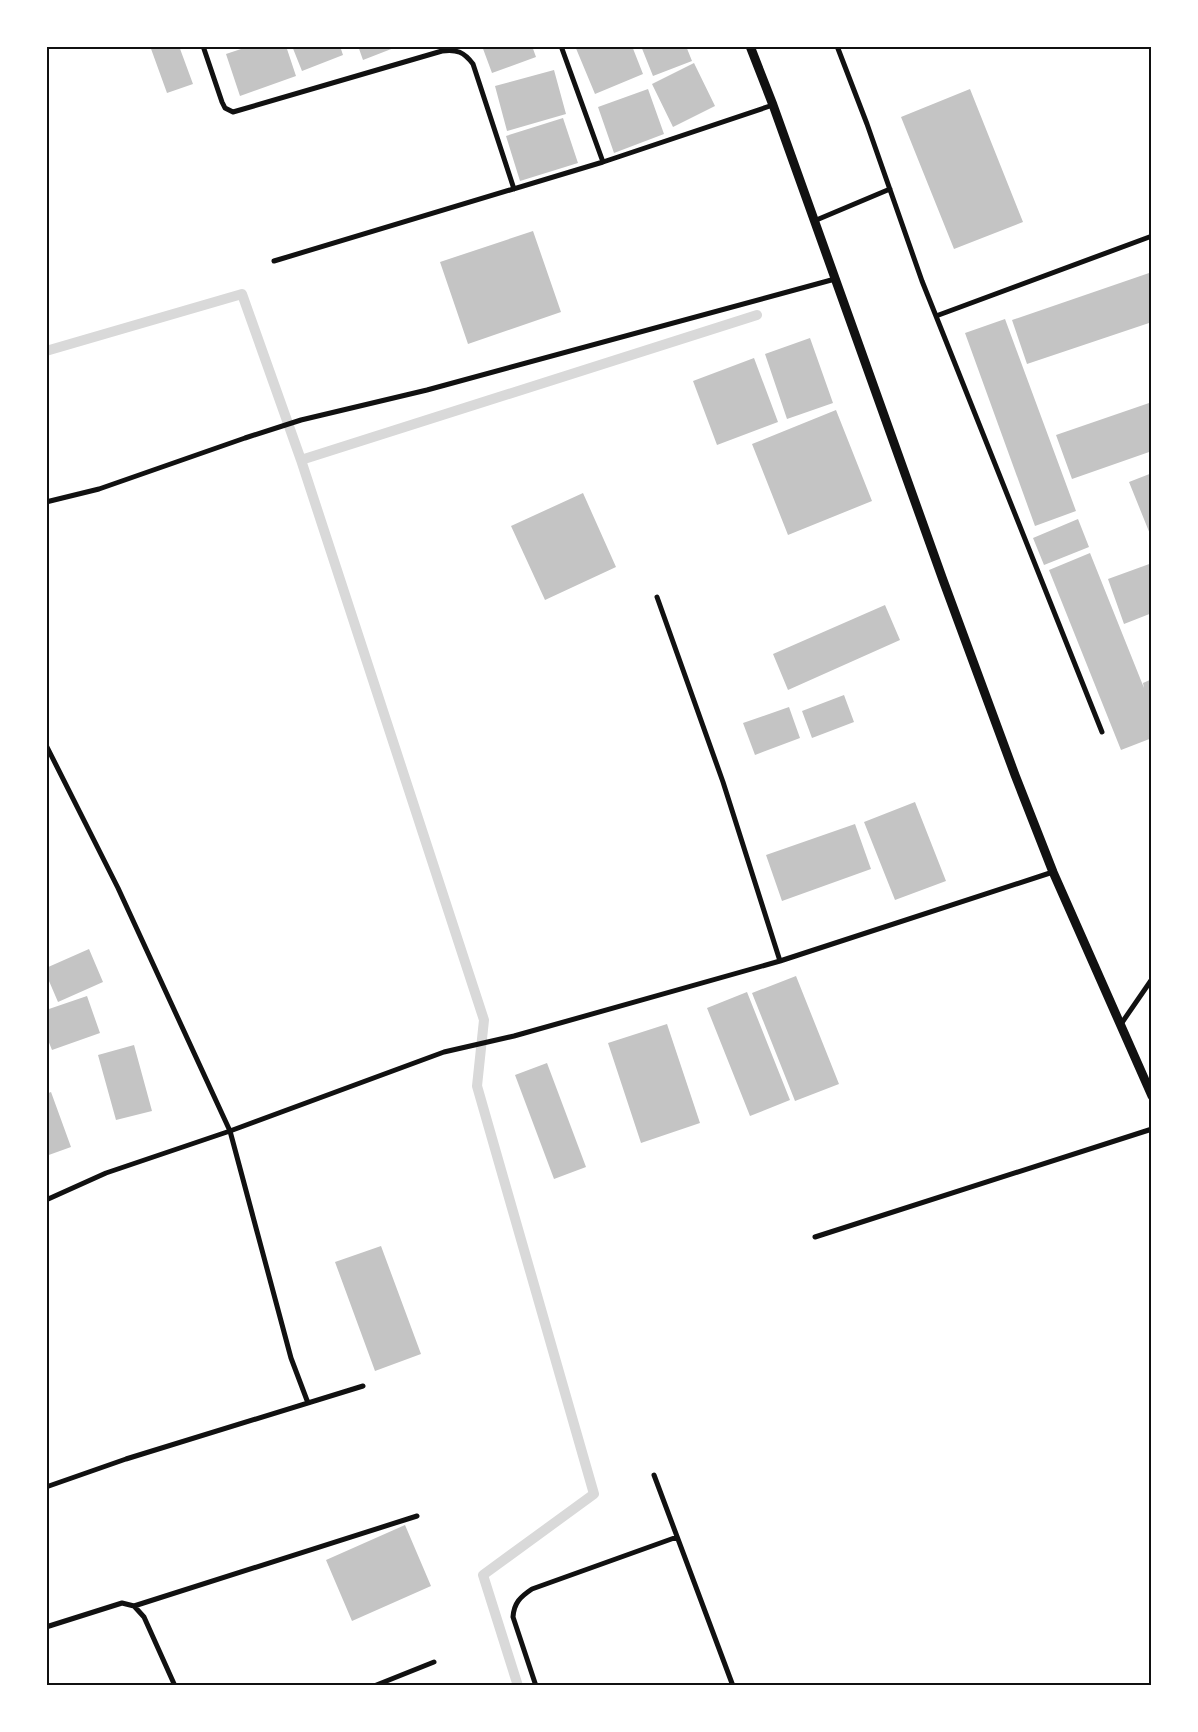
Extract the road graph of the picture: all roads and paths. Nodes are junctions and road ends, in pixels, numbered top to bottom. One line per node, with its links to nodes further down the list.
1 (203, 46): 7 (street)
2 (562, 46): 6 (street)
3 (750, 46): 5 (street)
4 (837, 46): 8 (street)
5 (773, 105): 6 (street); 9 (street)
6 (603, 162): 7 (street)
7 (514, 189): 11 (street)
8 (890, 189): 9 (street); 13 (street)
9 (814, 221): 12 (street)
10 (1152, 236): 13 (street)
11 (274, 261)
12 (835, 279): 14 (street); 18 (street)
13 (936, 316): 16 (street)
14 (46, 502)
15 (657, 597): 19 (street)
16 (1102, 732)
17 (46, 745): 24 (street)
18 (1052, 872): 19 (street); 21 (street)
19 (780, 961): 24 (street)
20 (1152, 979): 21 (street)
21 (1121, 1024): 22 (street)
22 (1152, 1096)
23 (1152, 1129): 26 (street)
24 (230, 1131): 25 (street); 28 (street)
25 (46, 1200)
26 (815, 1237)
27 (363, 1386): 28 (street)
28 (308, 1403): 30 (street)
29 (654, 1475): 32 (street)
30 (46, 1487)
31 (417, 1516): 33 (street)
32 (677, 1537): 38 (street); 39 (street)
33 (134, 1606): 34 (street); 36 (street)
34 (46, 1627)
35 (434, 1662): 37 (street)
36 (175, 1686)
37 (374, 1686)
38 (536, 1686)
39 (733, 1686)

